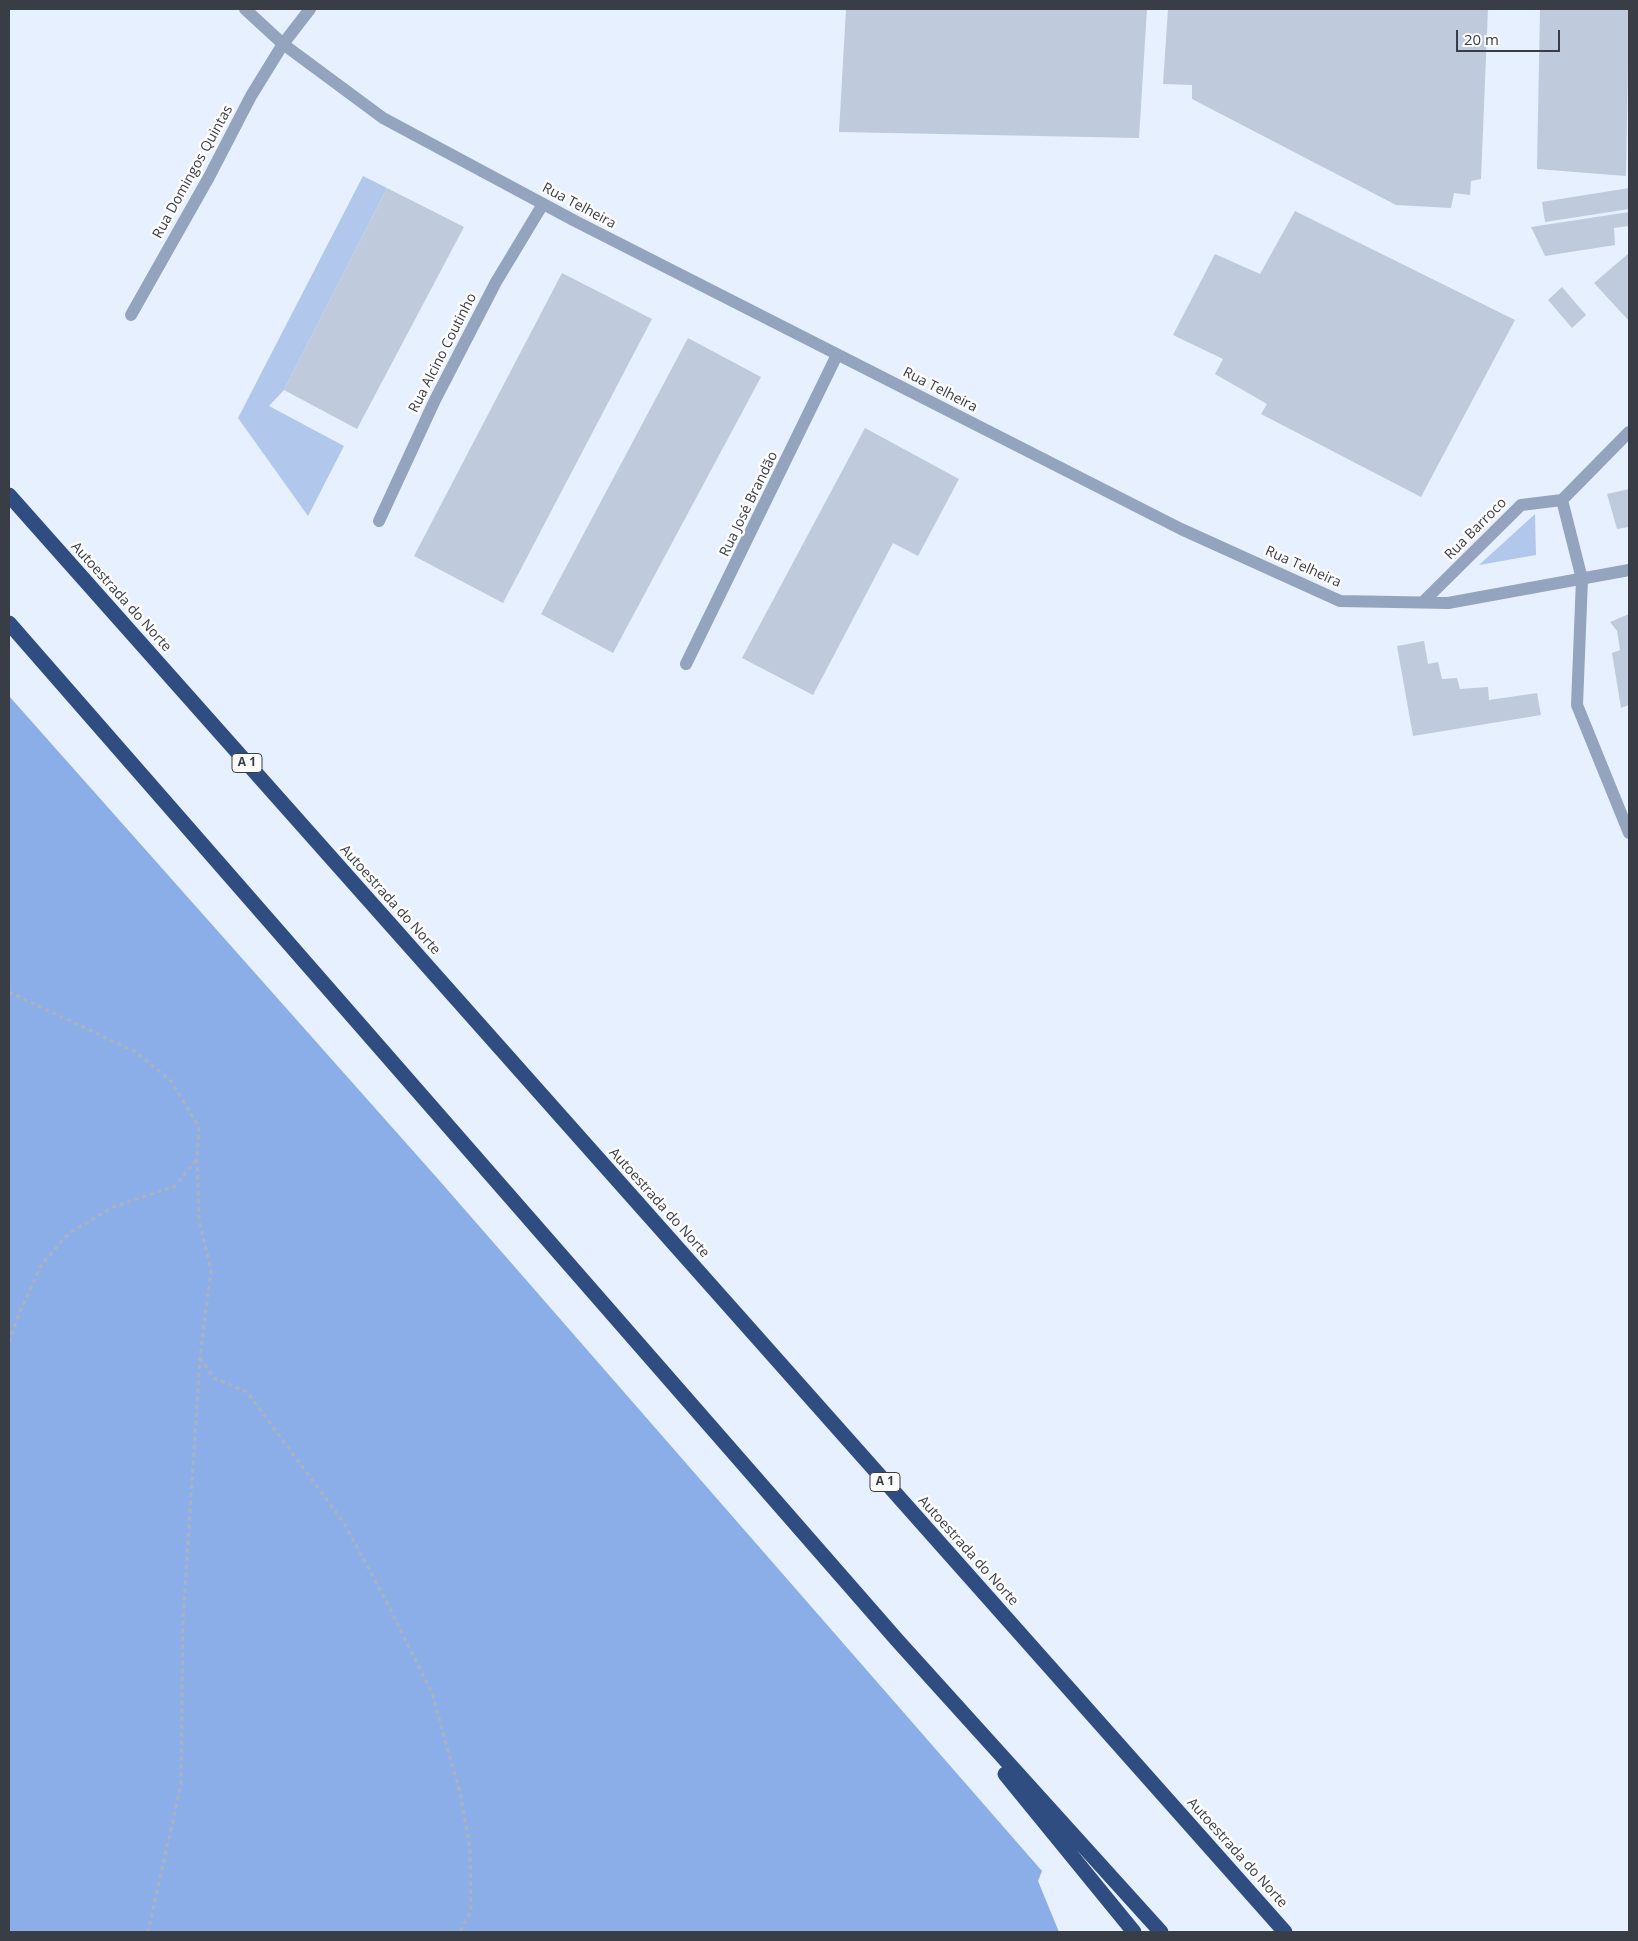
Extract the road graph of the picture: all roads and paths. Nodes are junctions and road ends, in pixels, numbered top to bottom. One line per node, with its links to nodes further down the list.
1 (245, 9): 3 (street, Rua Telheira)
2 (310, 9): 3 (street, Rua Domingos Quintas)
3 (283, 44): 4 (street, Rua Telheira); 5 (street, Rua Domingos Quintas)
4 (543, 204): 6 (street, Rua Telheira); 10 (street, Rua Alcino Coutinho)
5 (131, 315)
6 (837, 355): 13 (street, Rua Telheira); 15 (street, Rua José Brandão)
7 (1629, 432): 9 (street)
8 (9, 495): 26 (highway, Autoestrada do Norte / A 1)
9 (1562, 500): 12 (street); 13 (street, Rua Barroco)
10 (379, 521)
11 (1629, 570): 12 (street, Rua Telheira)
12 (1582, 579): 13 (street, Rua Telheira); 16 (street)
13 (1423, 602)
14 (9, 623): 21 (highway)
15 (686, 664)
16 (1629, 833)
17 (9, 992): 18 (path)
18 (197, 1158): 19 (path); 20 (path)
19 (9, 1342)
20 (200, 1358): 22 (path); 23 (path)
21 (897, 1640): 24 (highway); 25 (highway)
22 (148, 1932)
23 (460, 1932)
24 (1134, 1932)
25 (1161, 1932)
26 (1285, 1932)

